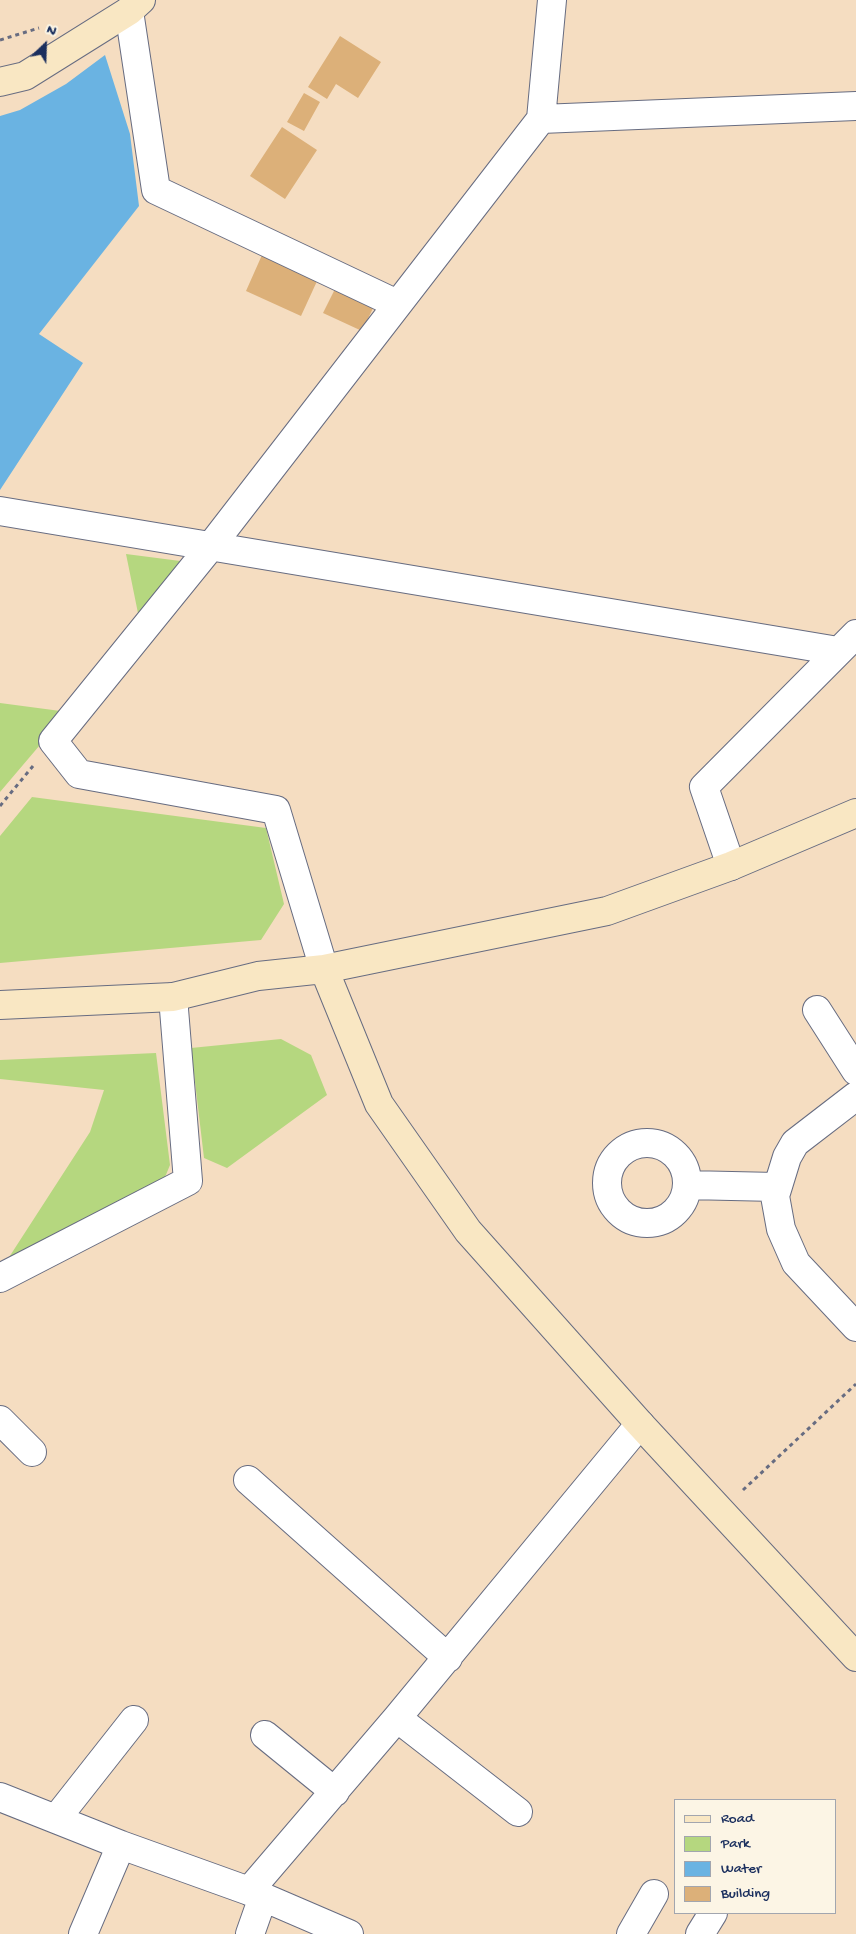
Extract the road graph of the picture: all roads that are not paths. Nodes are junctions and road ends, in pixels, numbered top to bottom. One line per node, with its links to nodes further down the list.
1 (552, 0): 5 (street)
2 (135, 5): 3 (street); 6 (street)
3 (0, 82)
4 (856, 106): 5 (street)
5 (541, 119): 6 (street)
6 (397, 304): 8 (street)
7 (0, 512): 8 (street)
8 (211, 546): 9 (street); 12 (street)
9 (847, 642): 11 (street)
10 (856, 813): 11 (street)
11 (731, 866): 12 (street)
12 (324, 969): 13 (street); 23 (street)
13 (173, 997): 14 (street); 20 (street)
14 (0, 1004)
15 (817, 1010): 16 (street)
16 (856, 1071)
17 (856, 1096): 19 (street)
18 (687, 1184): 19 (street)
19 (776, 1187): 21 (street)
20 (0, 1278)
21 (856, 1326)
22 (0, 1420): 24 (street)
23 (640, 1424): 26 (street); 27 (street)
24 (32, 1452)
25 (248, 1480): 27 (street)
26 (856, 1657)
27 (448, 1658): 28 (street)
28 (397, 1718): 31 (street); 33 (street)
29 (134, 1720): 34 (street)
30 (265, 1735): 31 (street)
31 (335, 1792): 36 (street)
32 (0, 1797): 34 (street)
33 (518, 1812)
34 (56, 1819): 35 (street)
35 (121, 1845): 36 (street); 39 (street)
36 (256, 1894): 40 (street); 41 (street)
37 (654, 1894): 42 (street)
38 (712, 1914): 43 (street)
39 (83, 1934)
40 (250, 1934)
41 (349, 1934)
42 (631, 1934)
43 (700, 1934)

